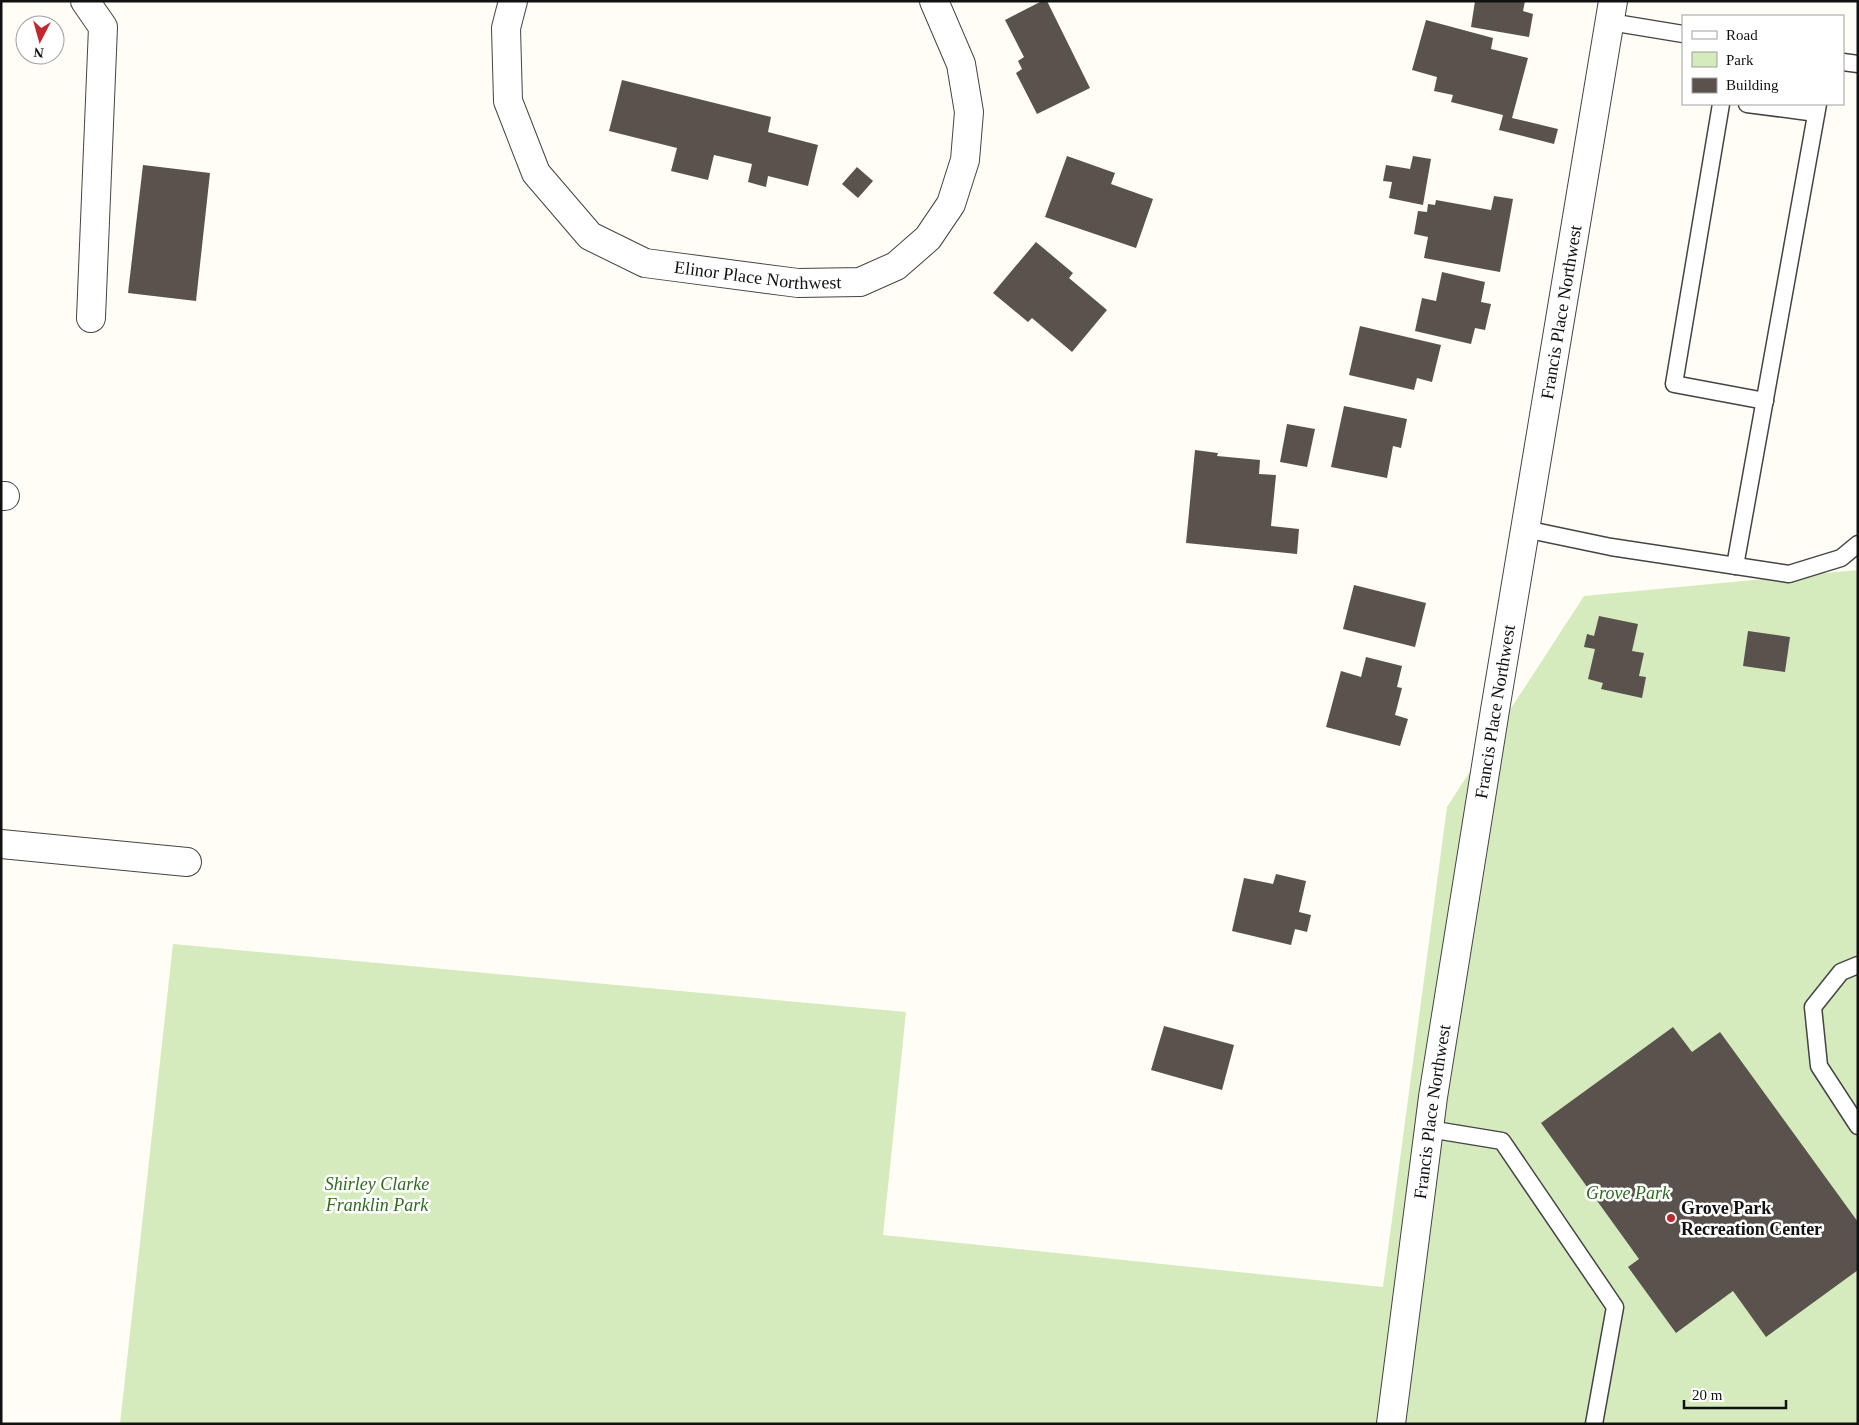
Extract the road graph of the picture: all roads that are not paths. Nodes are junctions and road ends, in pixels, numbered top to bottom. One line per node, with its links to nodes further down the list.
1 (85, 1): 11 (street)
2 (513, 1): 3 (street, Elinor Place Northwest)
3 (934, 1)
4 (1611, 12): 5 (lane); 13 (street, Francis Place Northwest)
5 (1682, 34)
6 (1844, 62): 7 (lane)
7 (1858, 64)
8 (1721, 105): 12 (lane)
9 (1761, 105): 10 (lane)
10 (1817, 109): 12 (lane)
11 (91, 318)
12 (1765, 401): 15 (lane)
13 (1525, 529): 15 (lane); 20 (street, Francis Place Northwest)
14 (1858, 544): 15 (lane)
15 (1735, 566)
16 (1, 844): 17 (street)
17 (187, 862)
18 (1858, 965): 19 (lane)
19 (1858, 1126)
20 (1429, 1129): 21 (street, Francis Place Northwest); 22 (lane)
21 (1392, 1424)
22 (1594, 1424)

